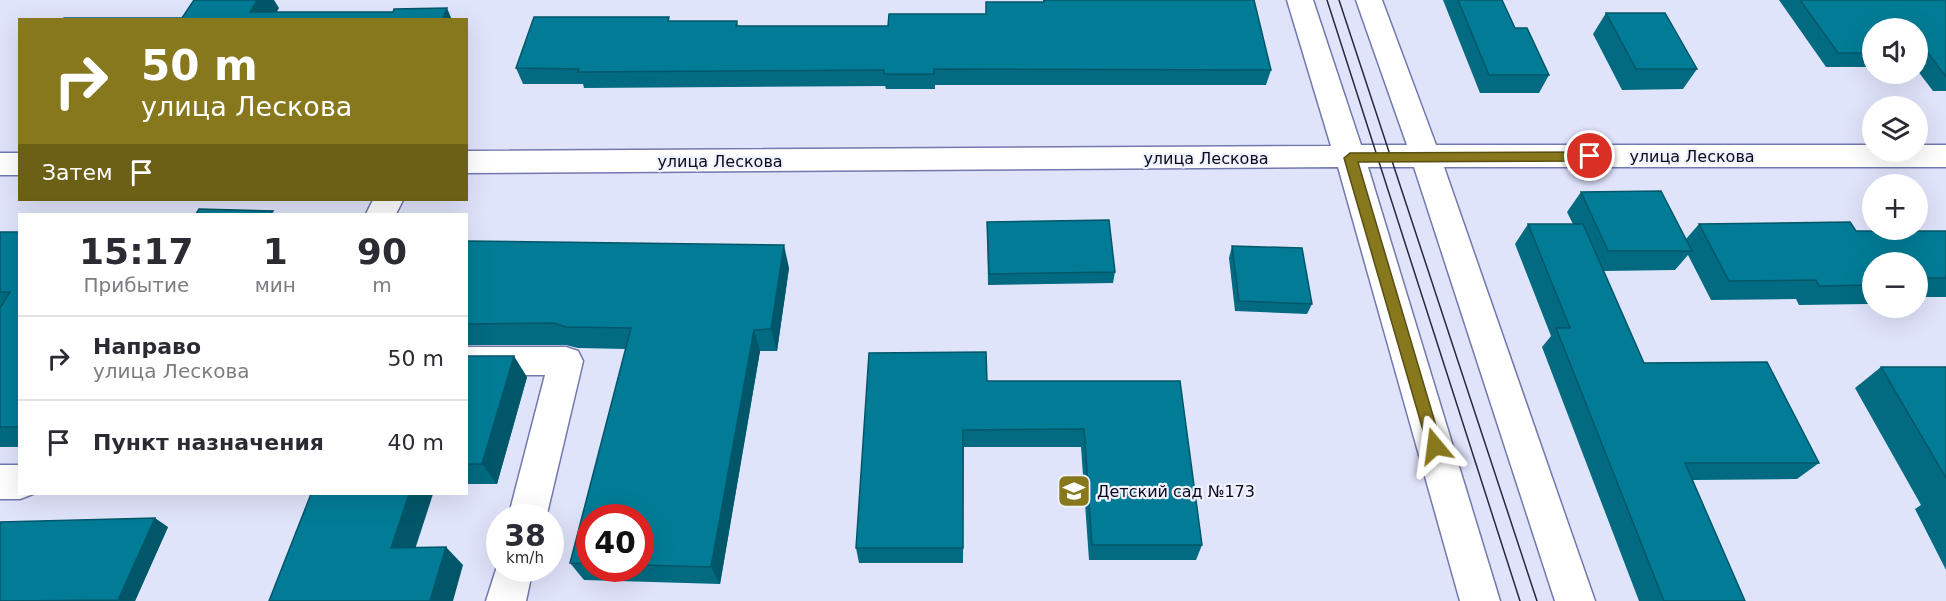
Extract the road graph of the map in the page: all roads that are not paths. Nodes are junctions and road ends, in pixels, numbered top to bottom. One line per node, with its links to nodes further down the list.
1 (1300, 0): 5 (street)
2 (1369, 0): 3 (street)
3 (1427, 156): 4 (street, улица Лескова); 5 (street, улица Лескова); 16 (street)
4 (1946, 156)
5 (1350, 158): 6 (street, улица Лескова); 15 (street)
6 (468, 162)
7 (0, 164): 8 (street)
8 (18, 164)
9 (468, 361): 12 (street)
10 (0, 482): 11 (street)
11 (18, 482)
12 (530, 504)
13 (511, 582): 14 (street)
14 (506, 601)
15 (1480, 601)
16 (1575, 601)

